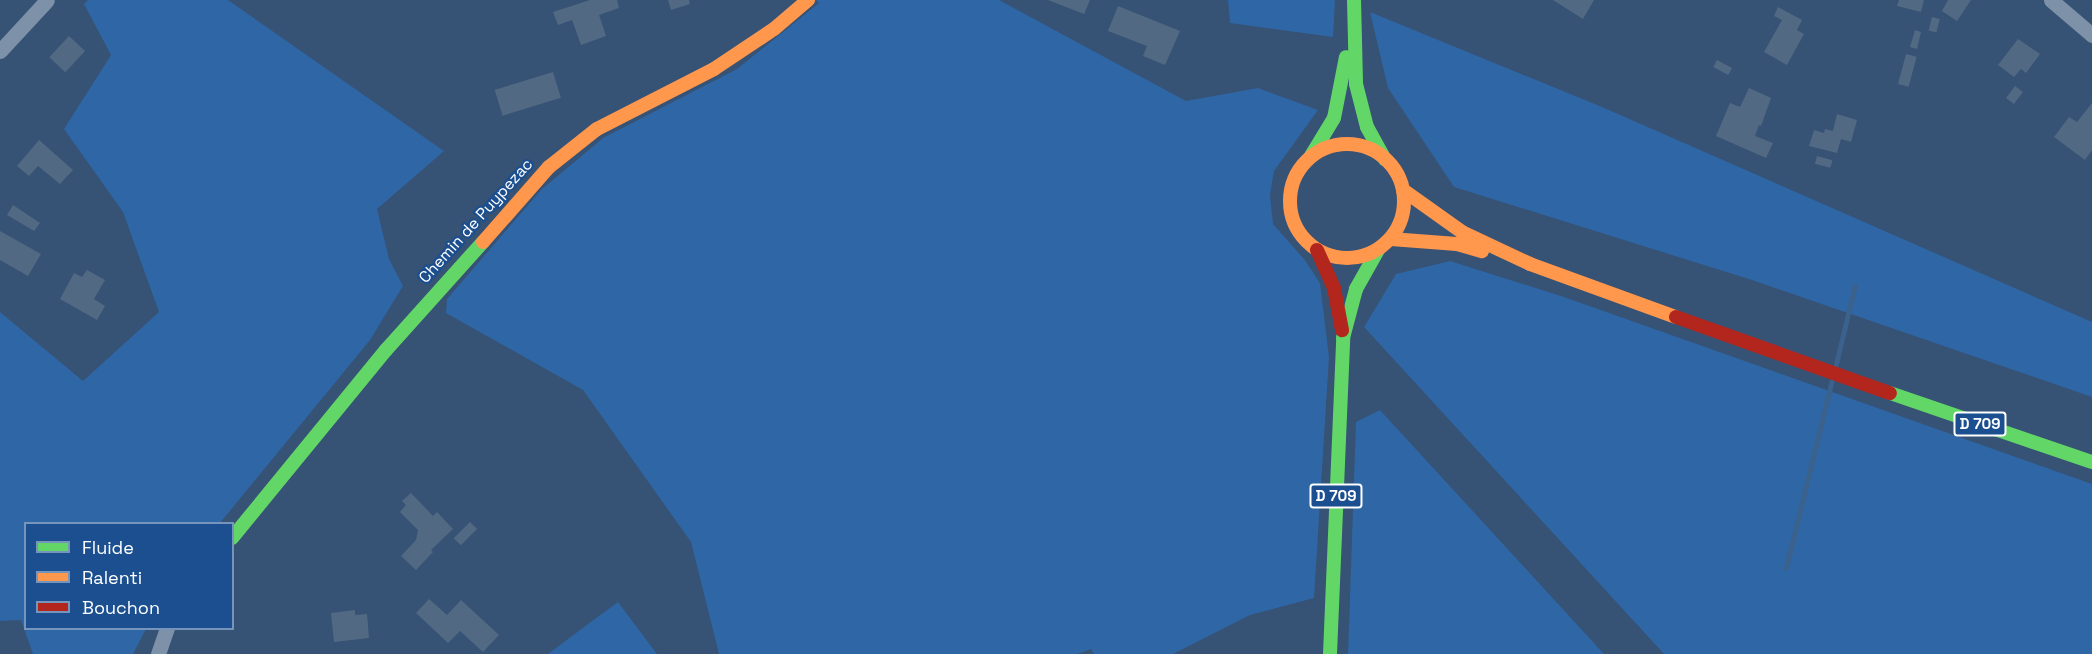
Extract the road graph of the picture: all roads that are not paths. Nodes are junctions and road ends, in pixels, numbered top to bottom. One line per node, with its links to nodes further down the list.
1 (47, 0): 7 (street)
2 (808, 0): 17 (main road, Chemin de Puypezac)
3 (2051, 0): 5 (street)
4 (1354, 5): 8 (main road); 9 (main road)
5 (2069, 6): 6 (street)
6 (2092, 35)
7 (0, 51)
8 (1311, 156): 9 (main road); 12 (main road)
9 (1385, 159): 10 (main road)
10 (1403, 190): 11 (main road); 14 (main road, D 709)
11 (1391, 239): 13 (main road); 14 (main road, D 709)
12 (1317, 250): 13 (main road); 15 (main road, D 709)
13 (1378, 250): 15 (main road, D 709)
14 (1530, 264): 16 (main road, D 709)
15 (1343, 338): 20 (main road, D 709)
16 (2092, 462)
17 (234, 536)
18 (166, 630): 19 (street)
19 (158, 654)
20 (1330, 654)

